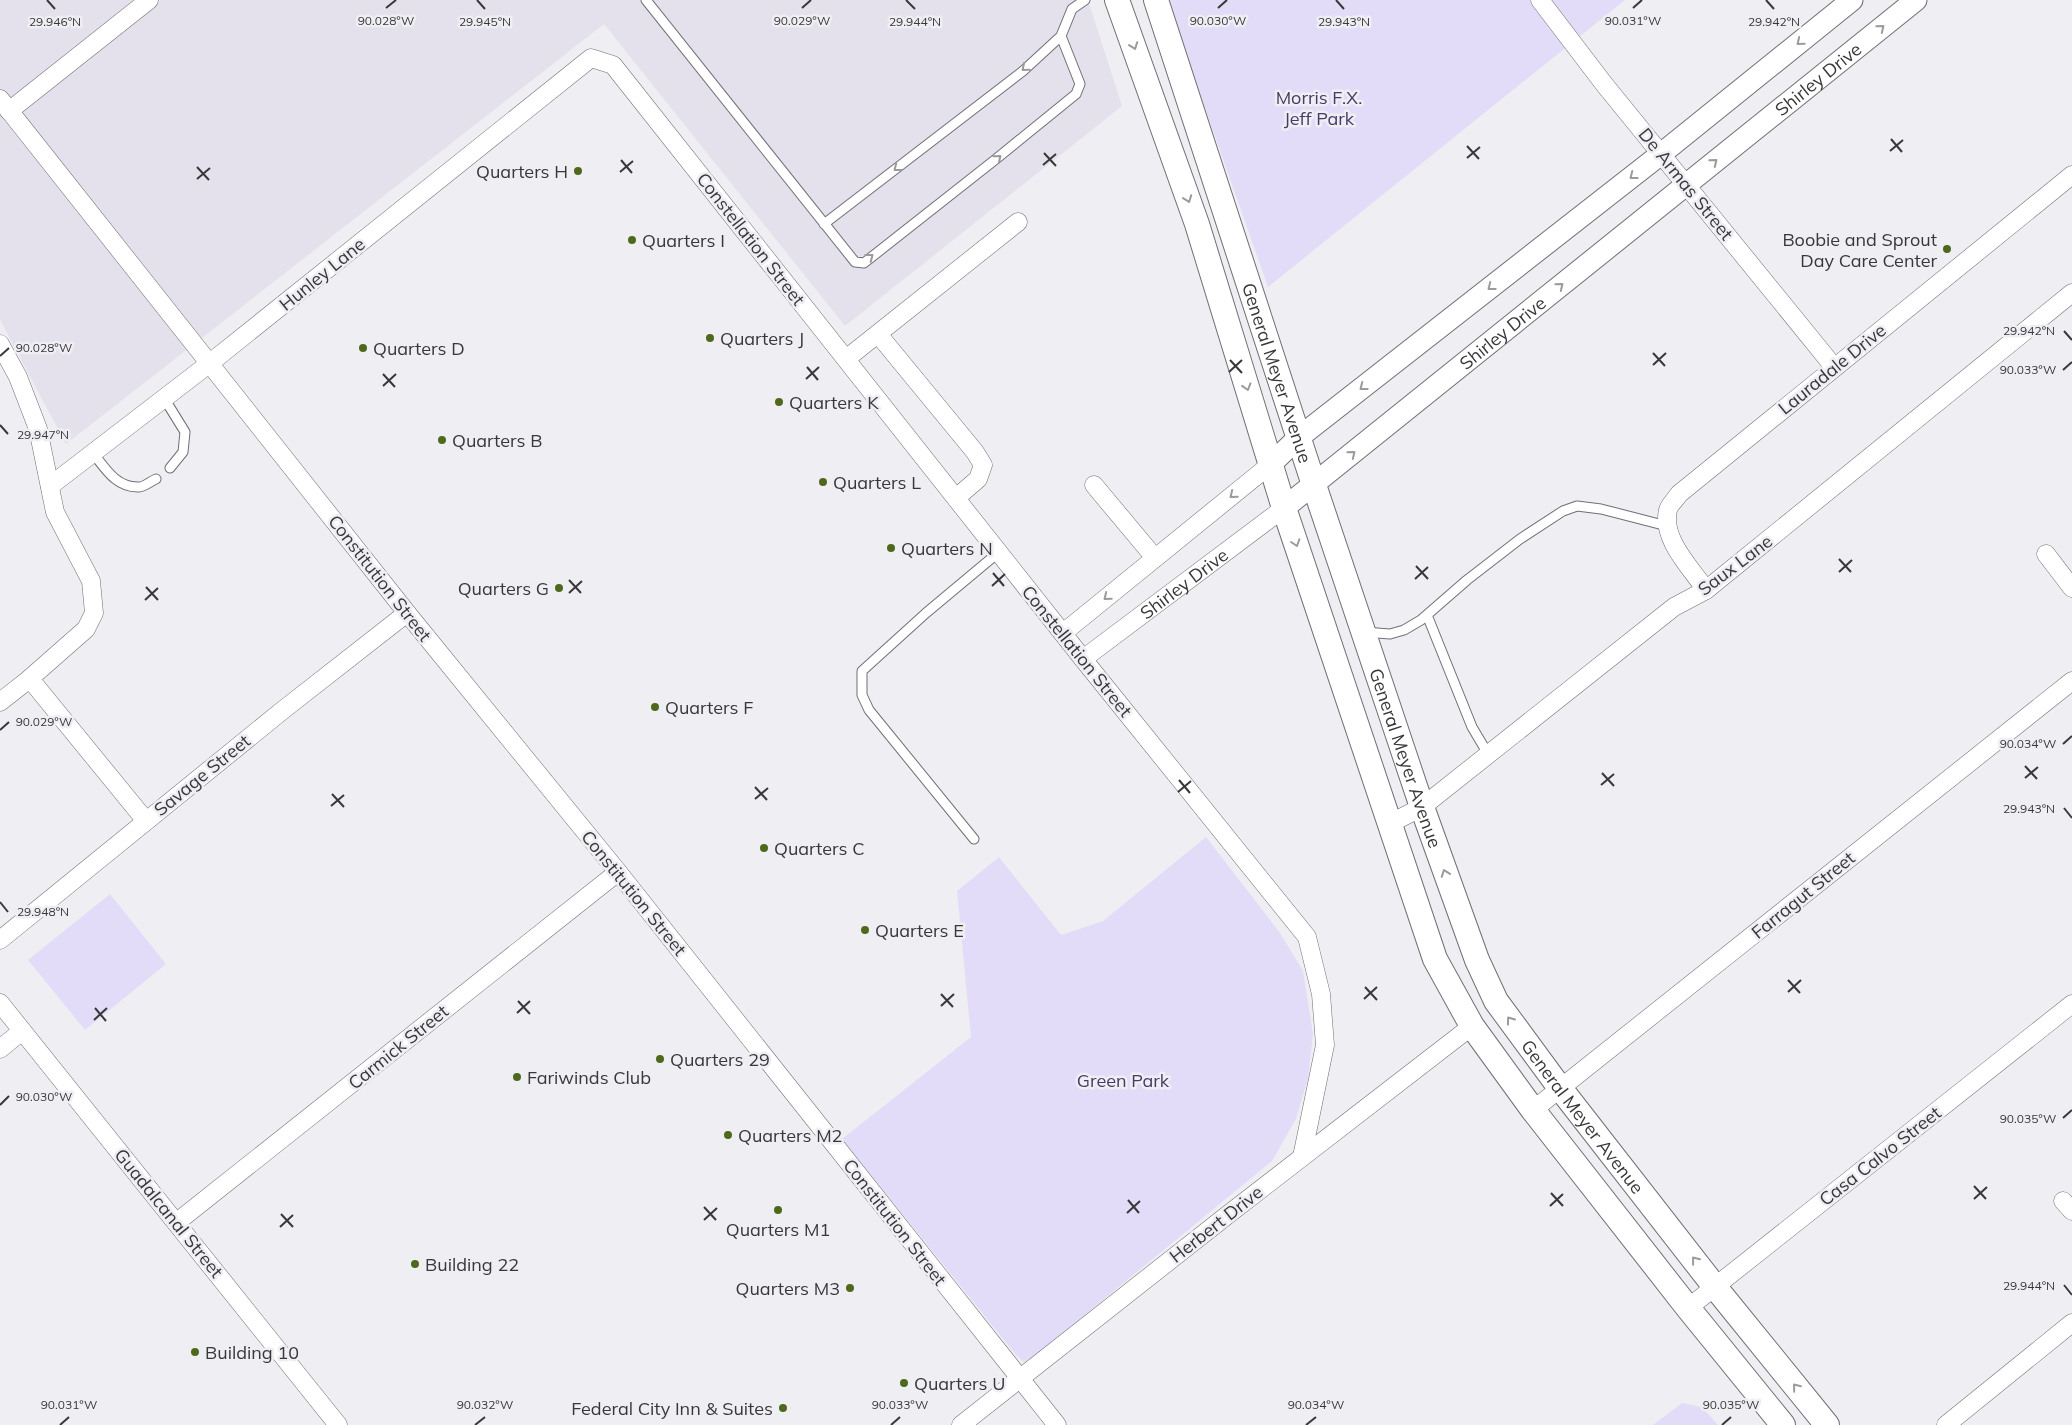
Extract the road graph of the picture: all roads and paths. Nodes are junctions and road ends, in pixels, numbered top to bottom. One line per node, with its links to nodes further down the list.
1 (149, 0): 11 (street)
2 (646, 0): 16 (lane)
3 (1085, 0): 9 (lane)
4 (1117, 0): 26 (main road, General Meyer Avenue, one-way to 26)
5 (1156, 0): 24 (main road, General Meyer Avenue)
6 (1540, 0): 12 (street, De Armas Street)
7 (1852, 0): 12 (street, Shirley Drive, one-way to 12)
8 (1916, 0): 14 (street, Shirley Drive, one-way to 8)
9 (1061, 36): 16 (lane, one-way to 16); 16 (lane, one-way to 9)
10 (590, 58): 20 (street, Constellation Street); 21 (street, Hunley Lane)
11 (4, 105): 21 (street, Constitution Street)
12 (1661, 154): 14 (street, De Armas Street); 24 (street, Shirley Drive, one-way to 24)
13 (2072, 175): 22 (street, Lauradale Drive)
14 (1686, 184): 22 (street, De Armas Street); 29 (street, Shirley Drive, one-way to 14)
15 (1018, 222): 18 (street)
16 (824, 224)
17 (2072, 293): 39 (street, Saux Lane)
18 (878, 334): 20 (street); 32 (street)
19 (0, 344): 31 (street)
20 (846, 359): 32 (street, Constellation Street)
21 (210, 363): 23 (street, Hunley Lane); 40 (street, Constitution Street)
22 (1834, 367): 34 (street, Lauradale Drive)
23 (164, 398): 25 (street, Hunley Lane); 27 (lane)
24 (1298, 438): 26 (street, Shirley Drive); 29 (main road, General Meyer Avenue)
25 (92, 453): 28 (lane); 31 (street, Hunley Lane)
26 (1271, 464): 33 (main road, General Meyer Avenue); 37 (street, Shirley Drive, one-way to 37)
27 (170, 468)
28 (156, 478)
29 (1314, 484): 33 (street, Shirley Drive); 42 (main road, General Meyer Avenue)
30 (1094, 485): 37 (street)
31 (50, 486): 45 (street)
32 (956, 498): 35 (street, Constellation Street)
33 (1284, 508): 44 (street, Shirley Drive); 51 (main road, General Meyer Avenue, one-way to 51)
34 (1667, 526): 39 (street); 41 (lane)
35 (999, 552): 43 (street, Constellation Street); 52 (lane)
36 (2046, 554): 38 (street)
37 (1155, 558): 43 (street, Shirley Drive, one-way to 43)
38 (2072, 588)
39 (1706, 590): 48 (street, Saux Lane)
40 (407, 613): 50 (street, Savage Street); 53 (street, Constitution Street)
41 (1427, 615): 42 (lane); 48 (lane)
42 (1363, 632): 49 (main road, General Meyer Avenue)
43 (1063, 633): 44 (street, Constellation Street)
44 (1084, 659): 62 (street, Constellation Street)
45 (30, 679): 47 (street); 50 (street)
46 (2072, 681): 60 (street, Farragut Street)
47 (0, 702)
48 (1488, 754): 49 (street, Saux Lane)
49 (1422, 807): 51 (street, Saux Lane); 60 (main road, General Meyer Avenue, one-way to 49)
50 (146, 821): 54 (street, Savage Street)
51 (1389, 824): 57 (main road, General Meyer Avenue)
52 (974, 839)
53 (618, 872): 63 (street, Carmick Street); 67 (street, Constitution Street)
54 (0, 940)
55 (0, 1002): 58 (street, Guadalcanal Street)
56 (2072, 1004): 64 (street, Casa Calvo Street)
57 (1472, 1026): 61 (main road, General Meyer Avenue); 62 (street, Herbert Drive)
58 (22, 1031): 59 (street); 63 (street, Guadalcanal Street)
59 (0, 1049)
60 (1560, 1088): 61 (street, Farragut Street); 64 (main road, General Meyer Avenue, one-way to 60)
61 (1533, 1110): 65 (main road, General Meyer Avenue)
62 (1302, 1157): 67 (street, Herbert Drive)
63 (178, 1222): 68 (street, Guadalcanal Street)
64 (1715, 1287): 65 (street, Casa Calvo Street); 72 (main road, General Meyer Avenue, one-way to 64)
65 (1688, 1308): 71 (main road, General Meyer Avenue)
66 (2072, 1323): 73 (street)
67 (1020, 1378): 69 (street, Herbert Drive); 70 (street, Constitution Street)
68 (338, 1425)
69 (961, 1425)
70 (1057, 1425)
71 (1783, 1425)
72 (1827, 1425)
73 (1946, 1425)

